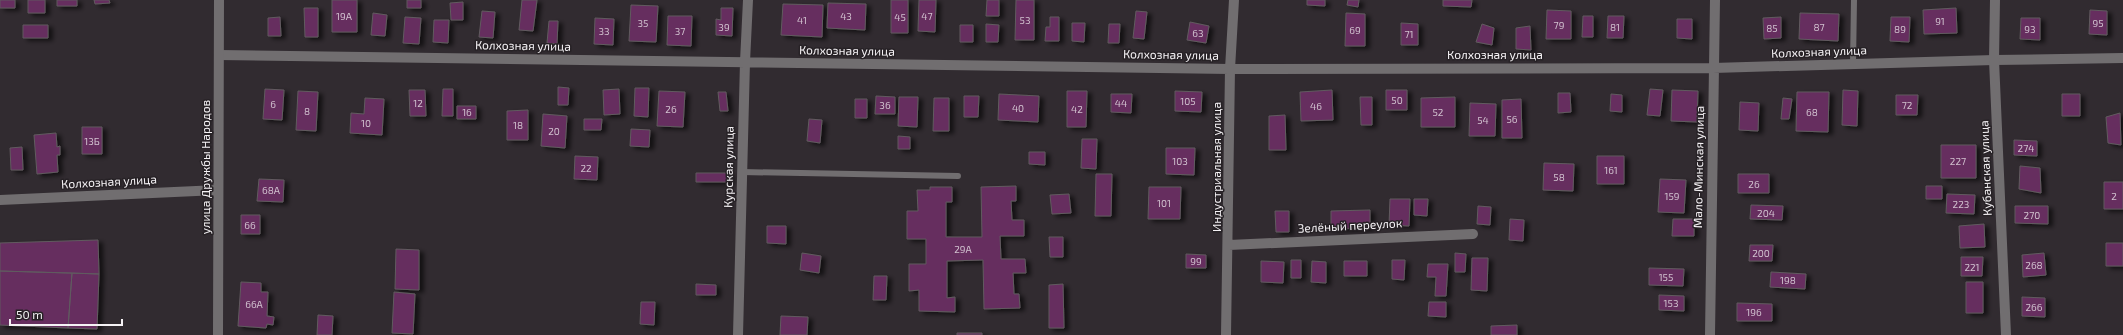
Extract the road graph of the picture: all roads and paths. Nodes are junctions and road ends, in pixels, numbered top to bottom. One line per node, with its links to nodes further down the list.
1 (219, 0): 7 (street, улица Дружбы Народов)
2 (748, 0): 10 (street, Курская улица)
3 (1234, 0): 13 (street, Индустриальная улица)
4 (1715, 0): 12 (street, Мало-Минская улица)
5 (1854, 0): 11 (lane)
6 (1995, 0): 9 (street, Кубанская улица)
7 (219, 55): 10 (street, Колхозная улица); 16 (street, улица Дружбы Народов)
8 (2123, 58): 9 (street, Колхозная улица)
9 (1994, 60): 11 (street, Колхозная улица); 24 (street, Кубанская улица)
10 (745, 62): 13 (street, Колхозная улица); 14 (street, Курская улица)
11 (1853, 64): 12 (street, Колхозная улица)
12 (1713, 68): 13 (street, Колхозная улица); 23 (street, Мало-Минская улица)
13 (1230, 69): 19 (street, Индустриальная улица)
14 (742, 172): 15 (lane); 21 (street, Курская улица)
15 (958, 176)
16 (218, 190): 17 (street, Колхозная улица); 20 (street, улица Дружбы Народов)
17 (0, 200)
18 (1473, 234): 19 (street, Зелёный переулок)
19 (1229, 245): 22 (street, Индустриальная улица)
20 (218, 335)
21 (738, 335)
22 (1226, 335)
23 (1710, 335)
24 (2006, 335)

